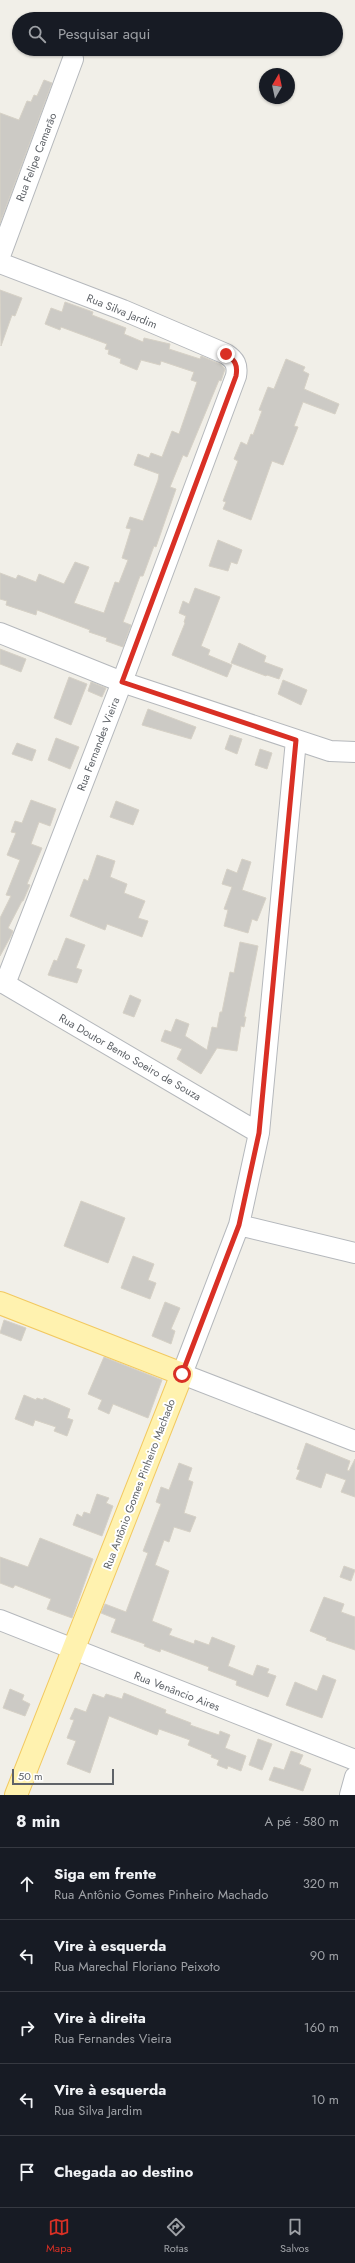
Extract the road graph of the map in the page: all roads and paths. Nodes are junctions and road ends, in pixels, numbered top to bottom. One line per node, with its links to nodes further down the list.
1 (72, 59): 2 (street, Rua Felipe Camarão)
2 (0, 256)
3 (0, 263): 4 (street, Rua Silva Jardim)
4 (237, 369): 6 (street, Rua Fernandes Vieira)
5 (0, 633): 6 (street)
6 (122, 682): 7 (street); 9 (street, Rua Fernandes Vieira)
7 (296, 740): 8 (street); 10 (street, Rua Antônio Gomes Pinheiro Machado)
8 (355, 752)
9 (2, 983): 10 (street, Rua Doutor Bento Soeiro de Souza)
10 (259, 1133): 11 (street, Rua Antônio Gomes Pinheiro Machado)
11 (239, 1225): 12 (street); 14 (street, Rua Antônio Gomes Pinheiro Machado)
12 (355, 1253)
13 (0, 1303): 14 (main road)
14 (182, 1374): 15 (street); 17 (main road, Rua Antônio Gomes Pinheiro Machado)
15 (355, 1441)
16 (0, 1620): 17 (street, Rua Venâncio Aires)
17 (74, 1651): 18 (street, Rua Venâncio Aires); 20 (main road, Rua Antônio Gomes Pinheiro Machado)
18 (355, 1760)
19 (355, 1777): 21 (street)
20 (16, 1795)
21 (350, 1795)

